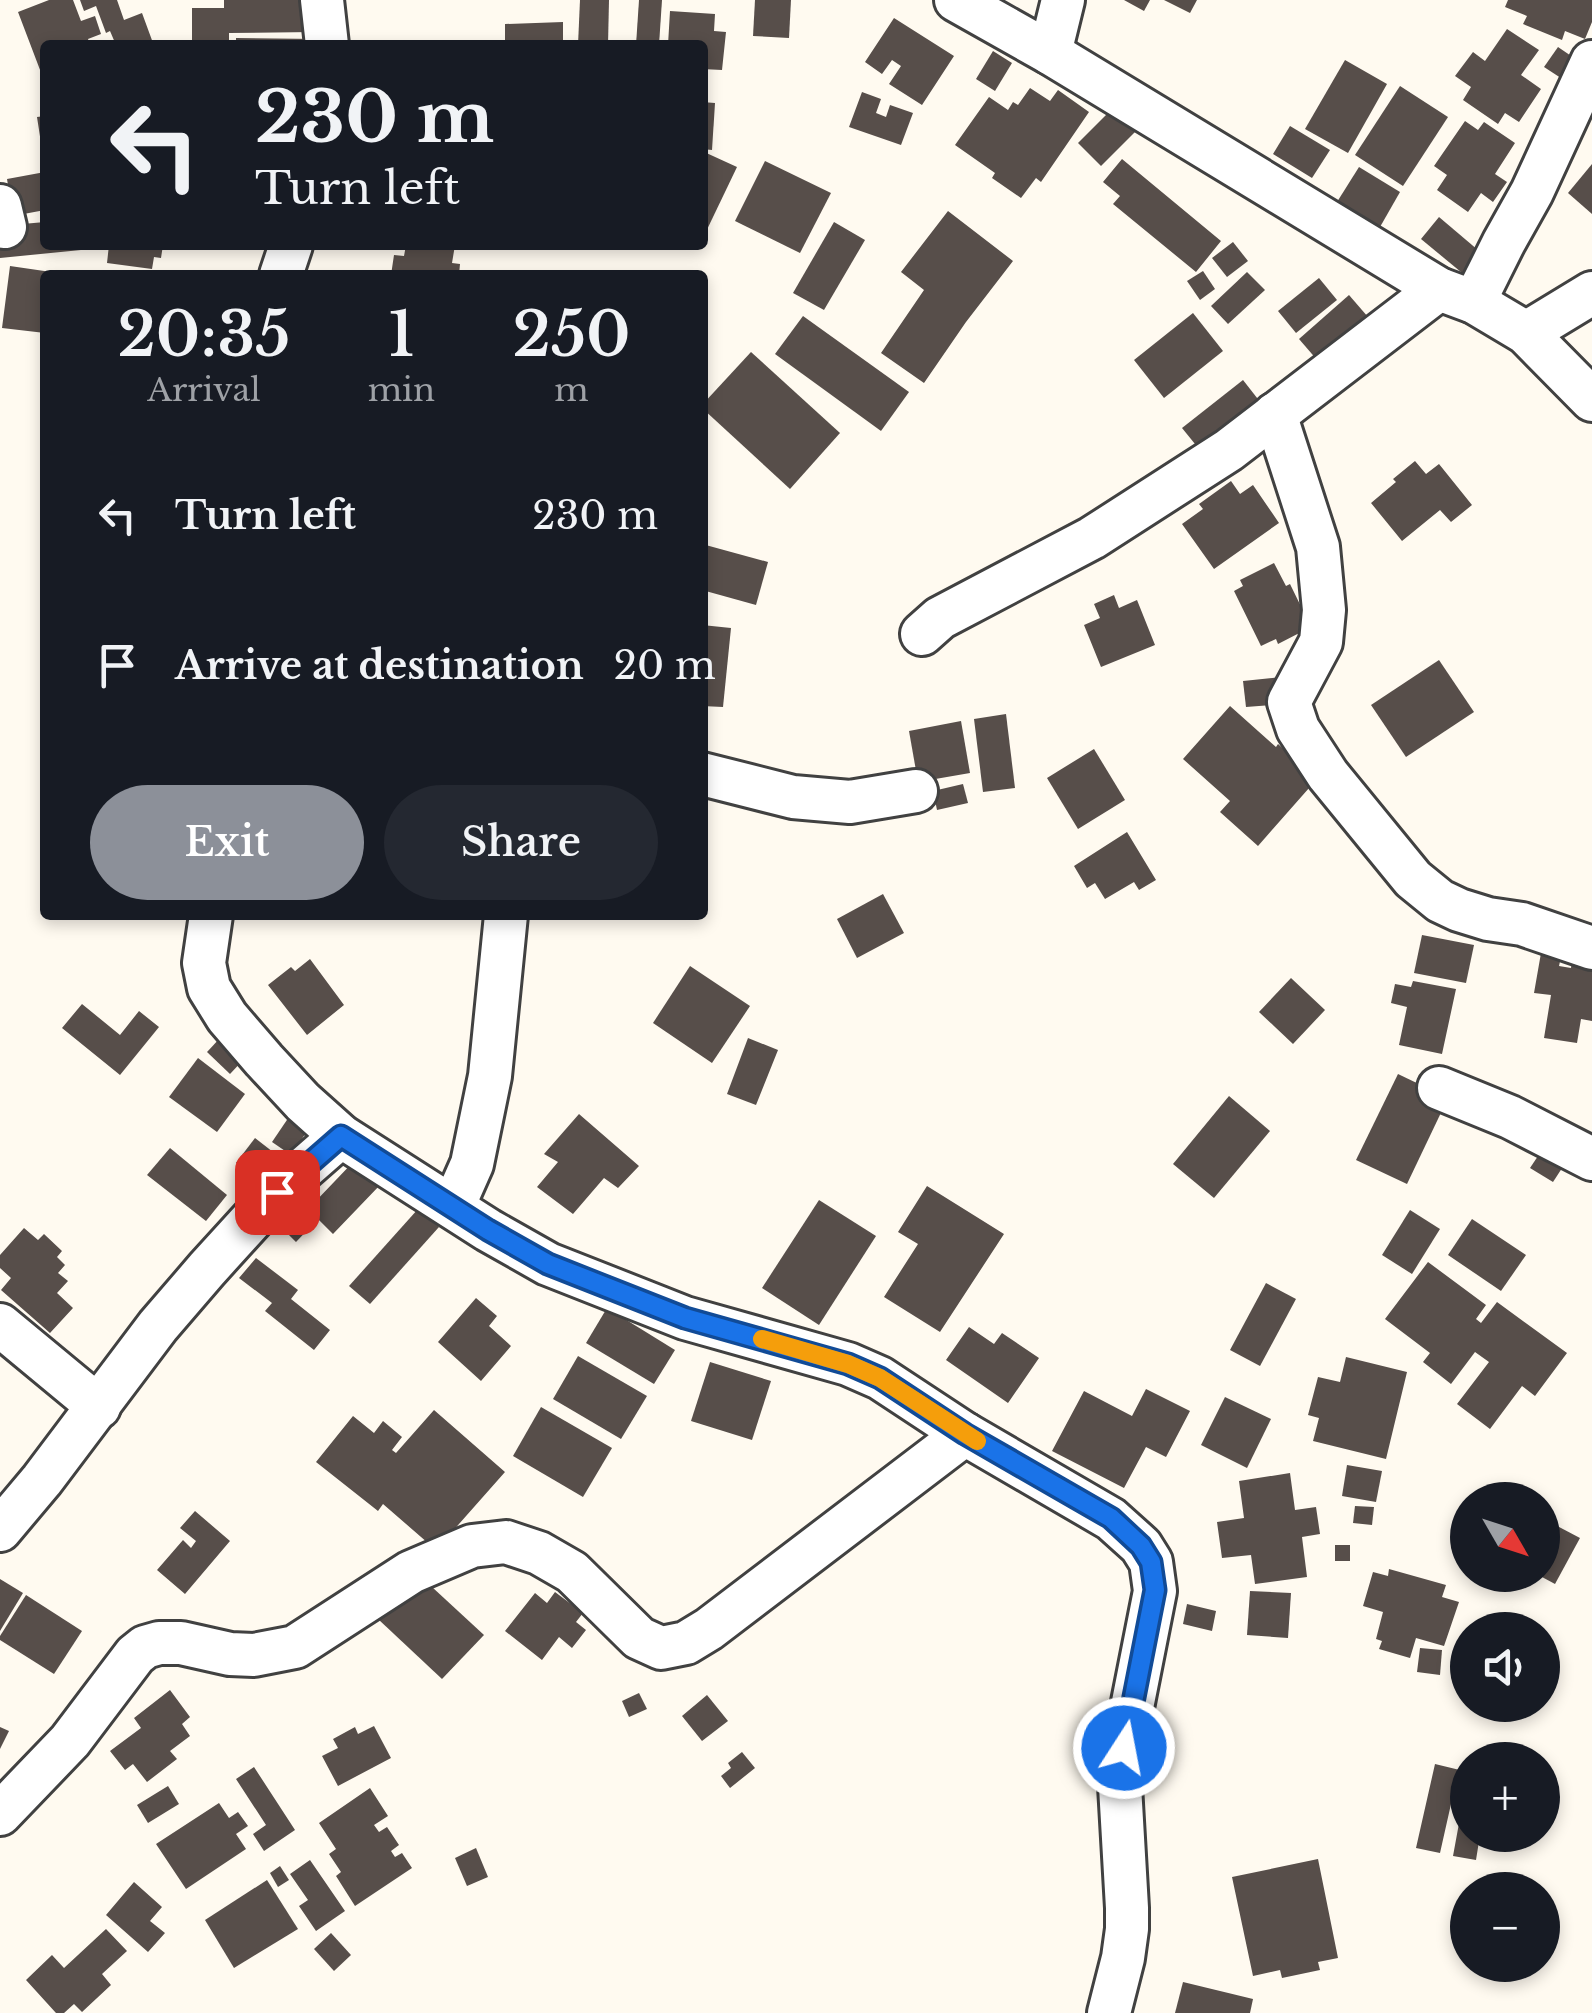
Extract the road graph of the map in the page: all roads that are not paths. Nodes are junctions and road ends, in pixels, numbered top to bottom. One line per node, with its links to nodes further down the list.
1 (322, 0): 4 (street)
2 (956, 0): 5 (street)
3 (1063, 0): 5 (street)
4 (327, 40)
5 (1050, 53): 8 (street)
6 (1592, 62): 8 (street)
7 (1592, 292): 9 (street)
8 (1457, 295): 9 (street); 11 (street)
9 (1526, 334): 10 (street)
10 (1592, 400)
11 (1275, 414): 12 (street); 17 (street)
12 (922, 634)
13 (708, 775): 14 (street)
14 (916, 791)
15 (210, 920): 19 (street)
16 (506, 920): 21 (street)
17 (1592, 948)
18 (1439, 1088): 20 (street)
19 (341, 1136): 21 (street); 23 (street)
20 (1592, 1158)
21 (453, 1208): 24 (street)
22 (0, 1325): 23 (street)
23 (98, 1407): 25 (street)
24 (965, 1434): 26 (street); 27 (street)
25 (0, 1530)
26 (0, 1814)
27 (1109, 2013)

